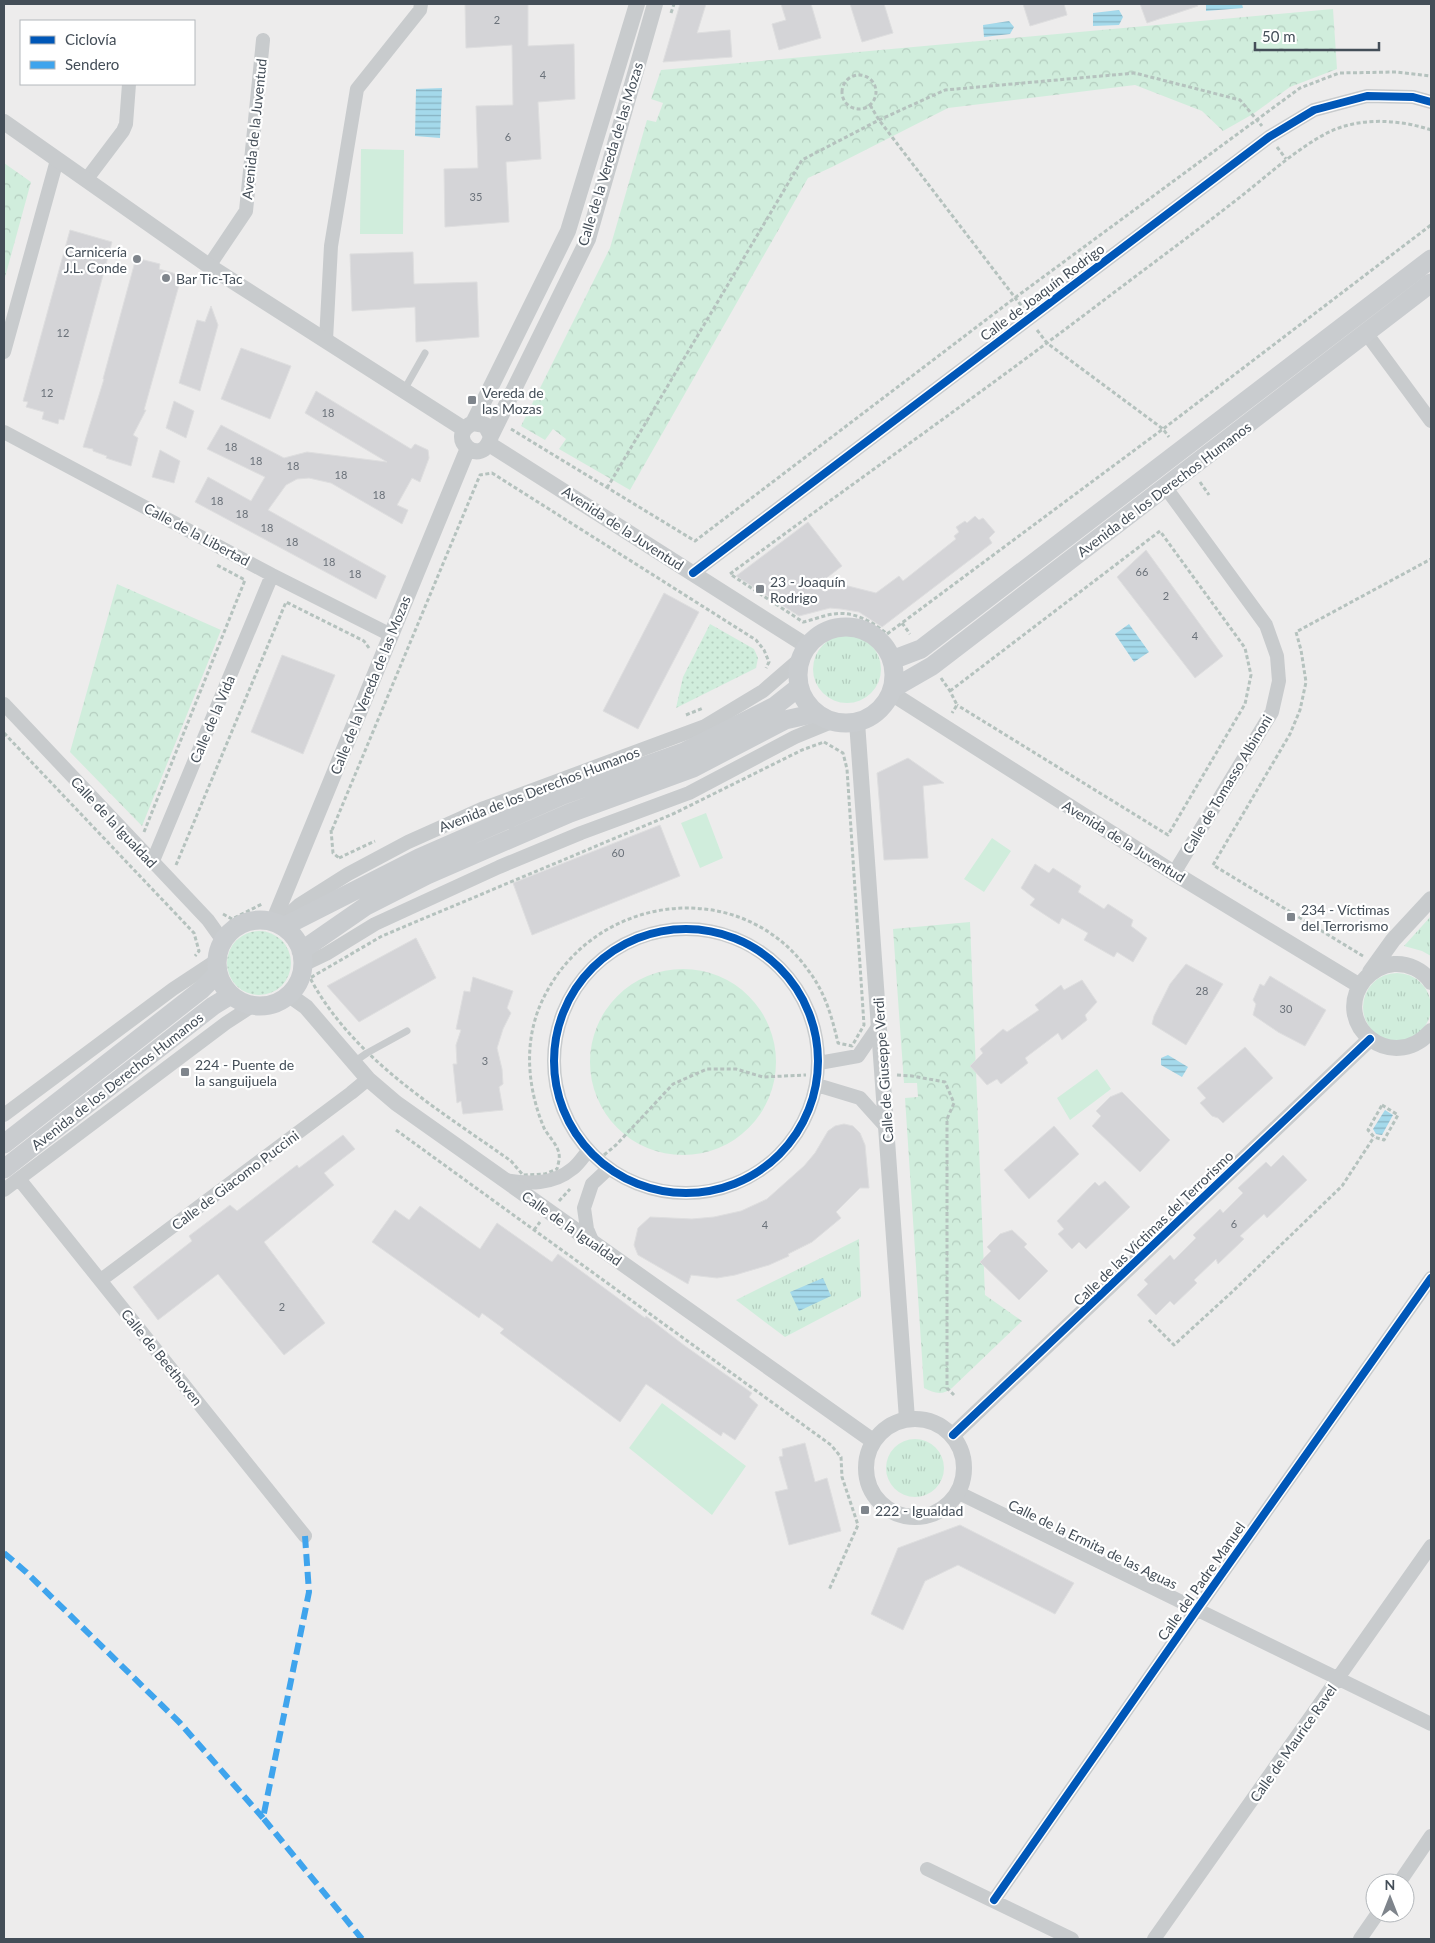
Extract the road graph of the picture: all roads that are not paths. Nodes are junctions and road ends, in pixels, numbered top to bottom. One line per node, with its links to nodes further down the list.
1 (421, 4): 14 (street)
2 (637, 4): 19 (street, Calle de la Vereda de las Mozas)
3 (655, 4): 21 (street, Calle de la Vereda de las Mozas)
4 (263, 40): 11 (street, Avenida de la Juventud)
5 (130, 85): 9 (street)
6 (1431, 102): 24 (street, Calle de Joaquín Rodrigo)
7 (4, 122): 8 (street)
8 (57, 160): 9 (street); 15 (street)
9 (86, 180): 11 (street)
10 (1431, 259): 28 (main road, Avenida de los Derechos Humanos)
11 (208, 266): 14 (street)
12 (1431, 284): 13 (main road, Avenida de los Derechos Humanos)
13 (1366, 333): 18 (street); 23 (main road, Avenida de los Derechos Humanos)
14 (326, 340): 17 (street)
15 (4, 352)
16 (425, 353): 17 (lane)
17 (404, 390): 19 (street)
18 (1431, 421)
19 (468, 426): 21 (street); 22 (street)
20 (4, 432): 25 (street, Calle de la Libertad)
21 (490, 440): 22 (street); 24 (street, Avenida de la Juventud)
22 (468, 448): 26 (street, Calle de la Vereda de las Mozas)
23 (1166, 488): 30 (main road, Avenida de los Derechos Humanos); 36 (street, Calle de Tomasso Albinoni)
24 (693, 573): 27 (street, Avenida de la Juventud)
25 (272, 575): 26 (street, Calle de la Libertad); 35 (street, Calle de la Vida)
26 (391, 635): 38 (street, Calle de la Vereda de las Mozas)
27 (804, 652): 28 (main road); 29 (main road); 38 (street, Avenida de los Derechos Humanos)
28 (892, 660): 30 (main road)
29 (799, 687): 32 (main road); 38 (main road, Avenida de los Derechos Humanos)
30 (892, 691): 34 (main road); 36 (street, Avenida de la Juventud)
31 (4, 704): 35 (street, Calle de la Igualdad)
32 (816, 713): 33 (main road); 40 (main road)
33 (834, 722): 34 (main road); 40 (street)
34 (857, 722): 47 (street, Calle de Giuseppe Verdi)
35 (152, 862): 39 (street, Calle de la Igualdad)
36 (1174, 873): 42 (street, Avenida de la Juventud)
37 (1431, 899): 42 (street)
38 (278, 924): 39 (main road); 40 (main road)
39 (223, 941): 41 (main road)
40 (302, 958): 45 (main road)
41 (217, 967): 44 (main road); 54 (street); 56 (main road, Avenida de los Derechos Humanos)
42 (1363, 982): 43 (street); 50 (street)
43 (1431, 982)
44 (231, 995): 46 (main road); 58 (main road, Avenida de los Derechos Humanos)
45 (290, 995): 46 (main road); 51 (street, Calle de la Igualdad)
46 (252, 1006): 58 (street, Avenida de los Derechos Humanos)
47 (880, 1024): 52 (street); 55 (street, Calle de Giuseppe Verdi)
48 (407, 1031): 51 (lane)
49 (1431, 1031): 50 (street)
50 (1370, 1039): 65 (street, Calle de las Víctimas del Terrorismo)
51 (354, 1062): 53 (street, Calle de la Igualdad)
52 (818, 1073): 55 (street); 57 (street); 57 (street)
53 (368, 1079): 59 (street, Calle de la Igualdad); 63 (street, Calle de Giacomo Puccini)
54 (4, 1115)
55 (887, 1128): 64 (street, Calle de Giuseppe Verdi)
56 (4, 1144)
57 (598, 1160): 59 (street); 61 (street)
58 (12, 1174): 60 (street, Avenida de los Derechos Humanos); 63 (street, Calle de Beethoven)
59 (505, 1180): 61 (street, Calle de la Igualdad)
60 (4, 1190)
61 (593, 1242): 66 (street, Calle de la Igualdad)
62 (1431, 1278): 70 (street, Calle del Padre Manuel)
63 (101, 1280): 68 (street, Calle de Beethoven)
64 (907, 1419): 65 (street); 66 (street)
65 (953, 1435): 67 (street)
66 (873, 1441): 67 (street)
67 (959, 1492): 70 (street, Calle de la Ermita de las Aguas)
68 (305, 1536)
69 (1431, 1546): 71 (street, Calle de Maurice Ravel)
70 (1197, 1609): 71 (street, Calle de la Ermita de las Aguas); 76 (street, Calle del Padre Manuel)
71 (1338, 1680): 72 (street, Calle de la Ermita de las Aguas); 79 (street, Calle de Maurice Ravel)
72 (1431, 1724)
73 (1431, 1836): 75 (street)
74 (927, 1869): 76 (street)
75 (1406, 1873)
76 (994, 1900): 78 (street)
77 (1371, 1923): 80 (street)
78 (1072, 1939)
79 (1154, 1939)
80 (1360, 1939)

